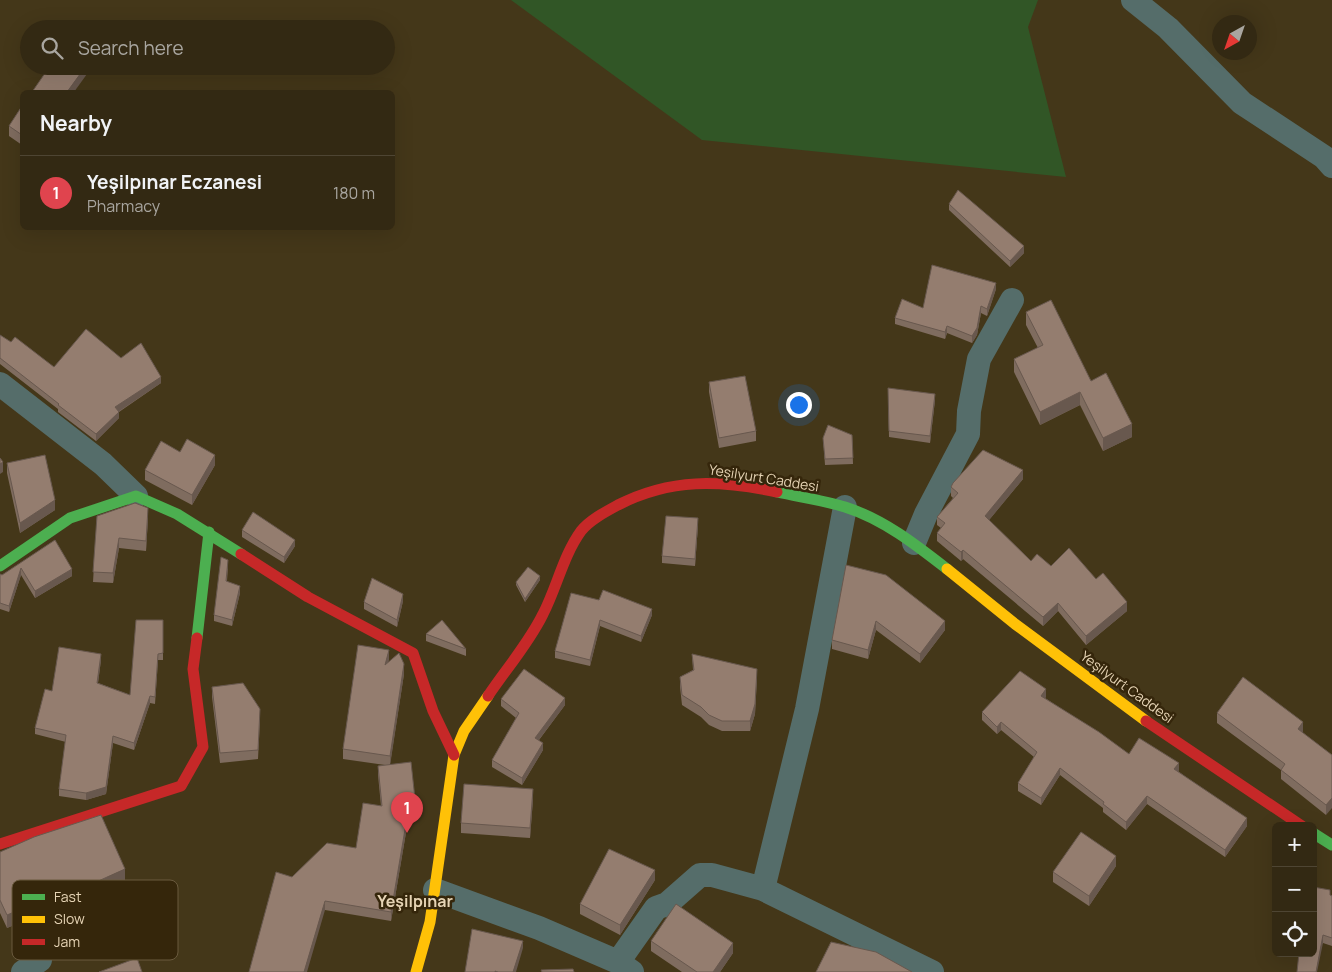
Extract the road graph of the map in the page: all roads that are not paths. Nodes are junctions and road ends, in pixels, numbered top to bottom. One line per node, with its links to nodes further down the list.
1 (1133, 0): 2 (street)
2 (1332, 166)
3 (1012, 300): 8 (street)
4 (0, 384): 5 (street)
5 (136, 496): 7 (main road); 9 (main road)
6 (845, 507): 8 (main road, Yeşilyurt Caddesi); 10 (main road, Yeşilyurt Caddesi); 15 (street)
7 (209, 532): 10 (main road); 13 (main road)
8 (914, 543): 11 (main road, Yeşilyurt Caddesi)
9 (0, 566)
10 (454, 755): 16 (main road, Yeşilyurt Caddesi)
11 (1296, 822)
12 (1317, 836): 14 (main road)
13 (0, 844)
14 (1332, 845)
15 (763, 889): 17 (street); 19 (street)
16 (435, 890): 17 (street); 18 (main road, Yeşilyurt Caddesi)
17 (625, 967)
18 (416, 972)
19 (932, 972)

